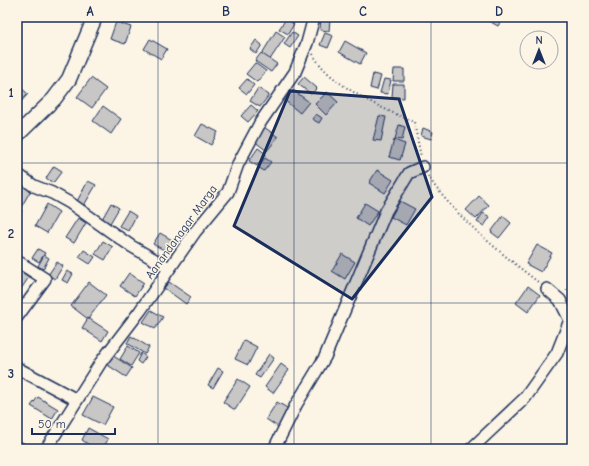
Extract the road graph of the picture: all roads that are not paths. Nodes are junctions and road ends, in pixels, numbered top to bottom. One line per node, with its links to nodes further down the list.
1 (95, 17): 3 (main road)
2 (314, 17): 7 (street, Aanandanagar Marga)
3 (17, 136)
4 (423, 167): 13 (street)
5 (17, 174): 7 (street)
6 (17, 261): 9 (street)
7 (169, 268): 11 (street, Aanandanagar Marga)
8 (548, 289): 14 (street)
9 (17, 317)
10 (17, 368): 11 (street)
11 (78, 400): 12 (street, Aanandanagar Marga)
12 (46, 449)
13 (274, 449)
14 (471, 449)

